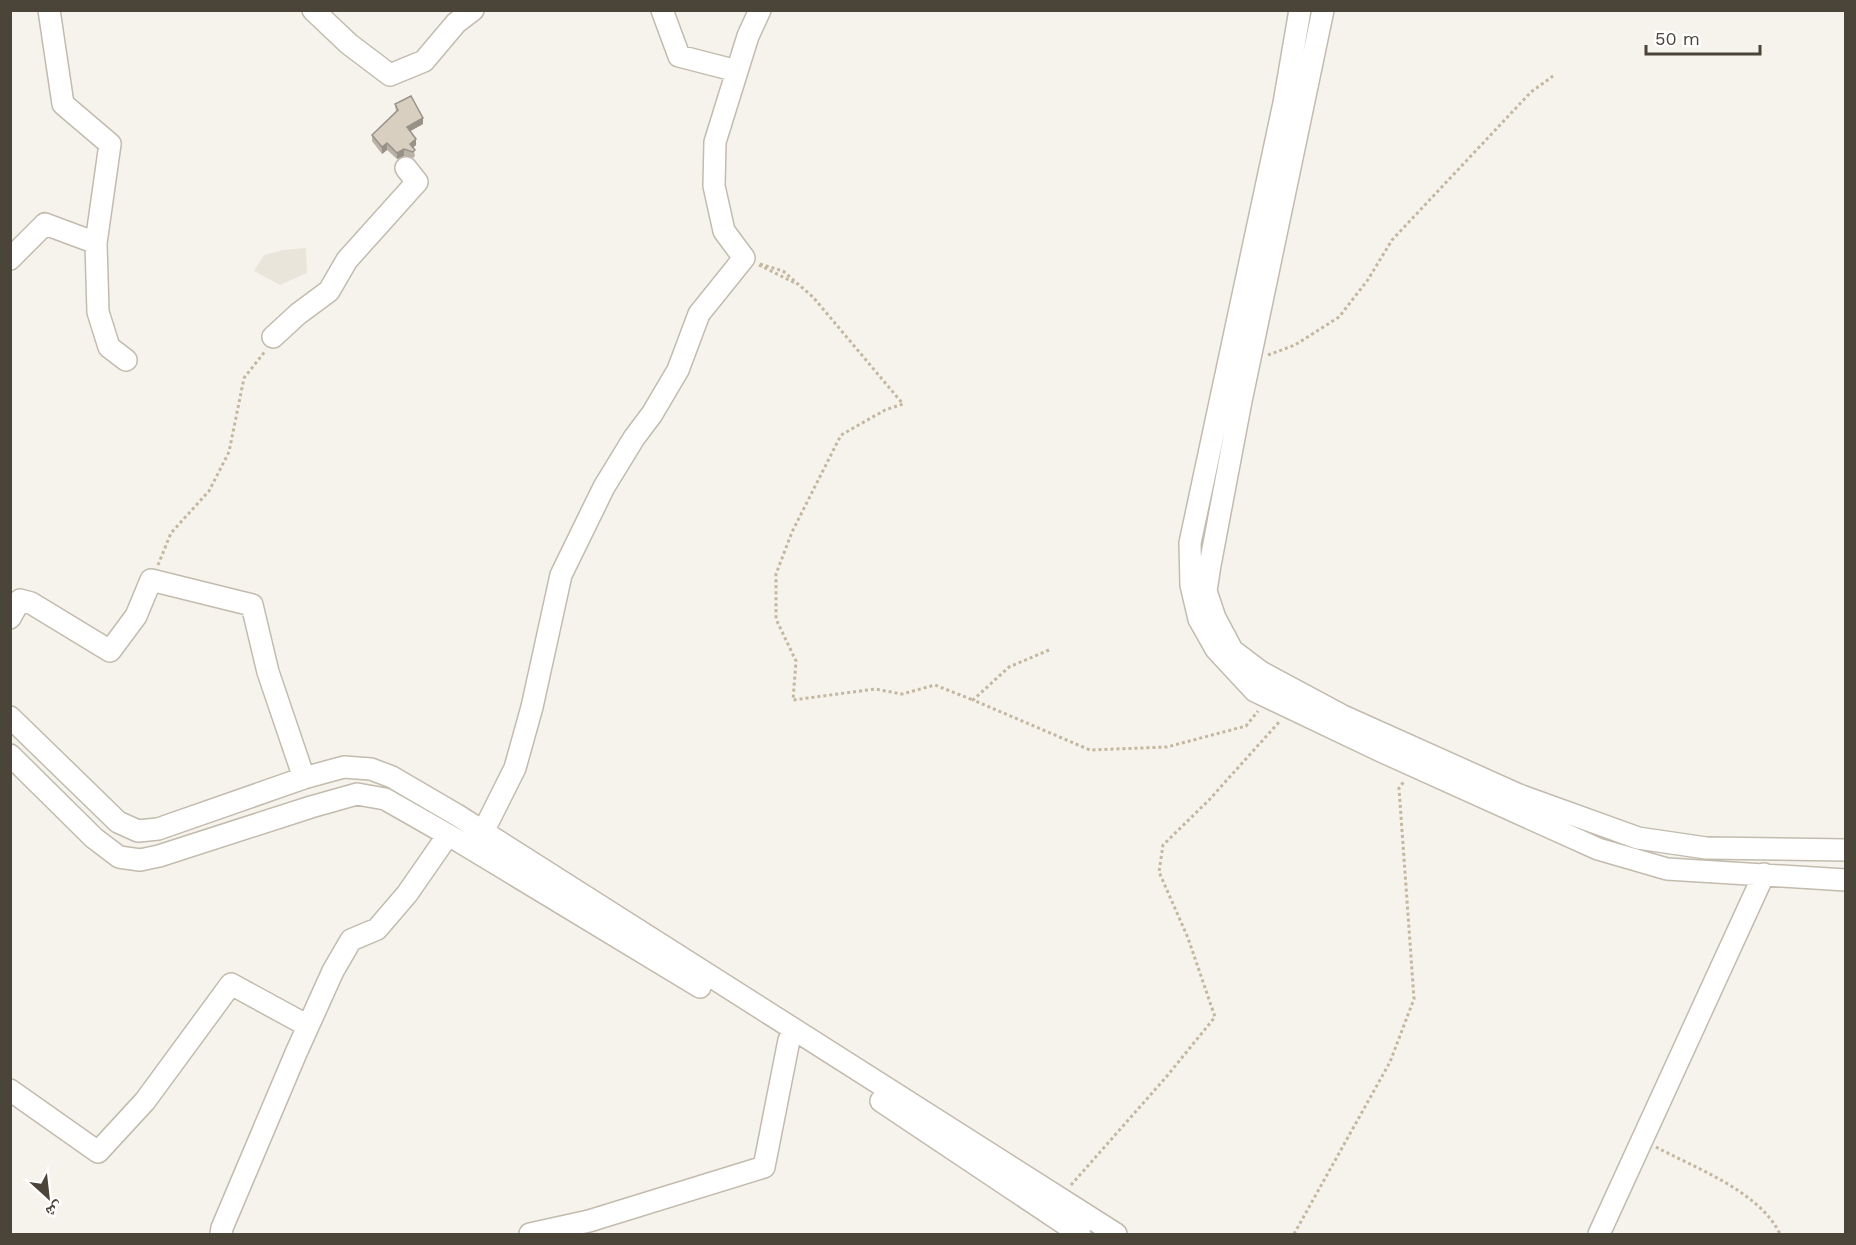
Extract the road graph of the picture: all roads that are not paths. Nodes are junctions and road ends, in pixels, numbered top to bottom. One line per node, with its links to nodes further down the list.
1 (49, 10): 10 (street)
2 (313, 10): 3 (street)
3 (473, 10)
4 (662, 10): 8 (street)
5 (760, 10): 8 (street)
6 (1300, 10): 21 (street)
7 (1323, 10): 20 (street)
8 (737, 72): 18 (street)
9 (406, 168): 12 (street)
10 (96, 243): 11 (street); 13 (street)
11 (10, 259)
12 (273, 337)
13 (126, 360)
14 (10, 618): 17 (street)
15 (10, 717): 17 (street)
16 (10, 755): 19 (street)
17 (304, 778): 18 (street)
18 (483, 831): 29 (street)
19 (448, 835): 23 (street); 24 (street)
20 (1845, 850)
21 (1764, 874): 22 (street); 30 (street)
22 (1845, 880)
23 (308, 1026): 25 (street); 26 (street)
24 (789, 1040): 27 (street); 28 (street)
25 (10, 1090)
26 (221, 1234)
27 (530, 1234)
28 (1080, 1234)
29 (1116, 1234)
30 (1599, 1234)

